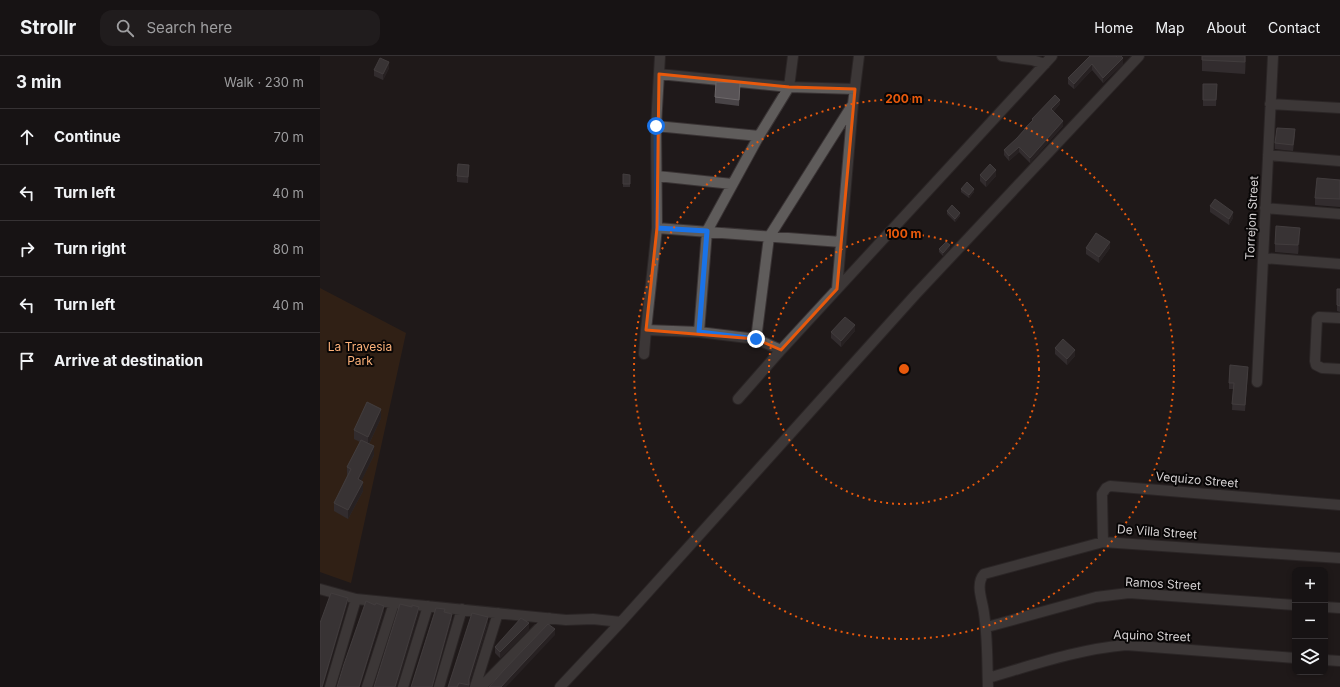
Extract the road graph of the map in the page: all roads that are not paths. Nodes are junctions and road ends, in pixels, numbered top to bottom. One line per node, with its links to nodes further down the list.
1 (660, 56): 9 (street)
2 (793, 56): 10 (street)
3 (859, 56): 11 (street)
4 (1002, 56): 8 (street)
5 (1052, 56): 8 (street)
6 (1139, 56): 53 (street)
7 (1273, 56): 13 (street, Torrejon Street)
8 (1045, 64): 29 (street)
9 (659, 74): 10 (street); 15 (street)
10 (789, 87): 11 (street); 16 (street)
11 (855, 89): 12 (street)
12 (853, 104): 25 (street); 26 (street)
13 (1270, 104): 14 (street); 17 (street, Torrejon Street)
14 (1340, 108)
15 (656, 126): 16 (street); 19 (street)
16 (759, 136): 20 (street)
17 (1268, 156): 18 (street); 21 (street, Torrejon Street)
18 (1340, 161)
19 (657, 176): 20 (street); 23 (street)
20 (732, 184): 24 (street)
21 (1265, 208): 22 (street); 27 (street, Torrejon Street)
22 (1340, 214)
23 (657, 228): 24 (street); 31 (street)
24 (707, 231): 25 (street); 32 (street)
25 (769, 237): 26 (street); 33 (street)
26 (841, 242): 29 (street)
27 (1263, 258): 28 (street); 37 (street, Torrejon Street)
28 (1340, 264)
29 (837, 289): 34 (street)
30 (1340, 318): 36 (street)
31 (646, 330): 32 (street); 35 (street)
32 (699, 332): 33 (street)
33 (756, 339): 34 (street)
34 (781, 350): 38 (street)
35 (644, 354)
36 (1340, 369)
37 (1257, 382)
38 (738, 399)
39 (1340, 505): 40 (street, Vequizo Street)
40 (1103, 542): 41 (street, De Villa Street); 54 (street, De Villa Street)
41 (1340, 558)
42 (322, 590): 43 (street); 44 (street)
43 (356, 599): 45 (street); 59 (street)
44 (320, 600)
45 (394, 603): 47 (street); 60 (street)
46 (1292, 605): 54 (street, Ramos Street)
47 (428, 606): 50 (street); 61 (street)
48 (1328, 607): 49 (street)
49 (1340, 608)
50 (462, 609): 51 (street); 62 (street)
51 (498, 613): 52 (street); 63 (street)
52 (549, 618): 53 (street); 64 (street)
53 (621, 622): 65 (street)
54 (987, 627): 58 (street)
55 (1292, 658): 58 (street, Aquino Street)
56 (1328, 660): 57 (street)
57 (1340, 661)
58 (988, 682)
59 (330, 687)
60 (367, 687)
61 (403, 687)
62 (439, 687)
63 (475, 687)
64 (481, 687)
65 (560, 687)

